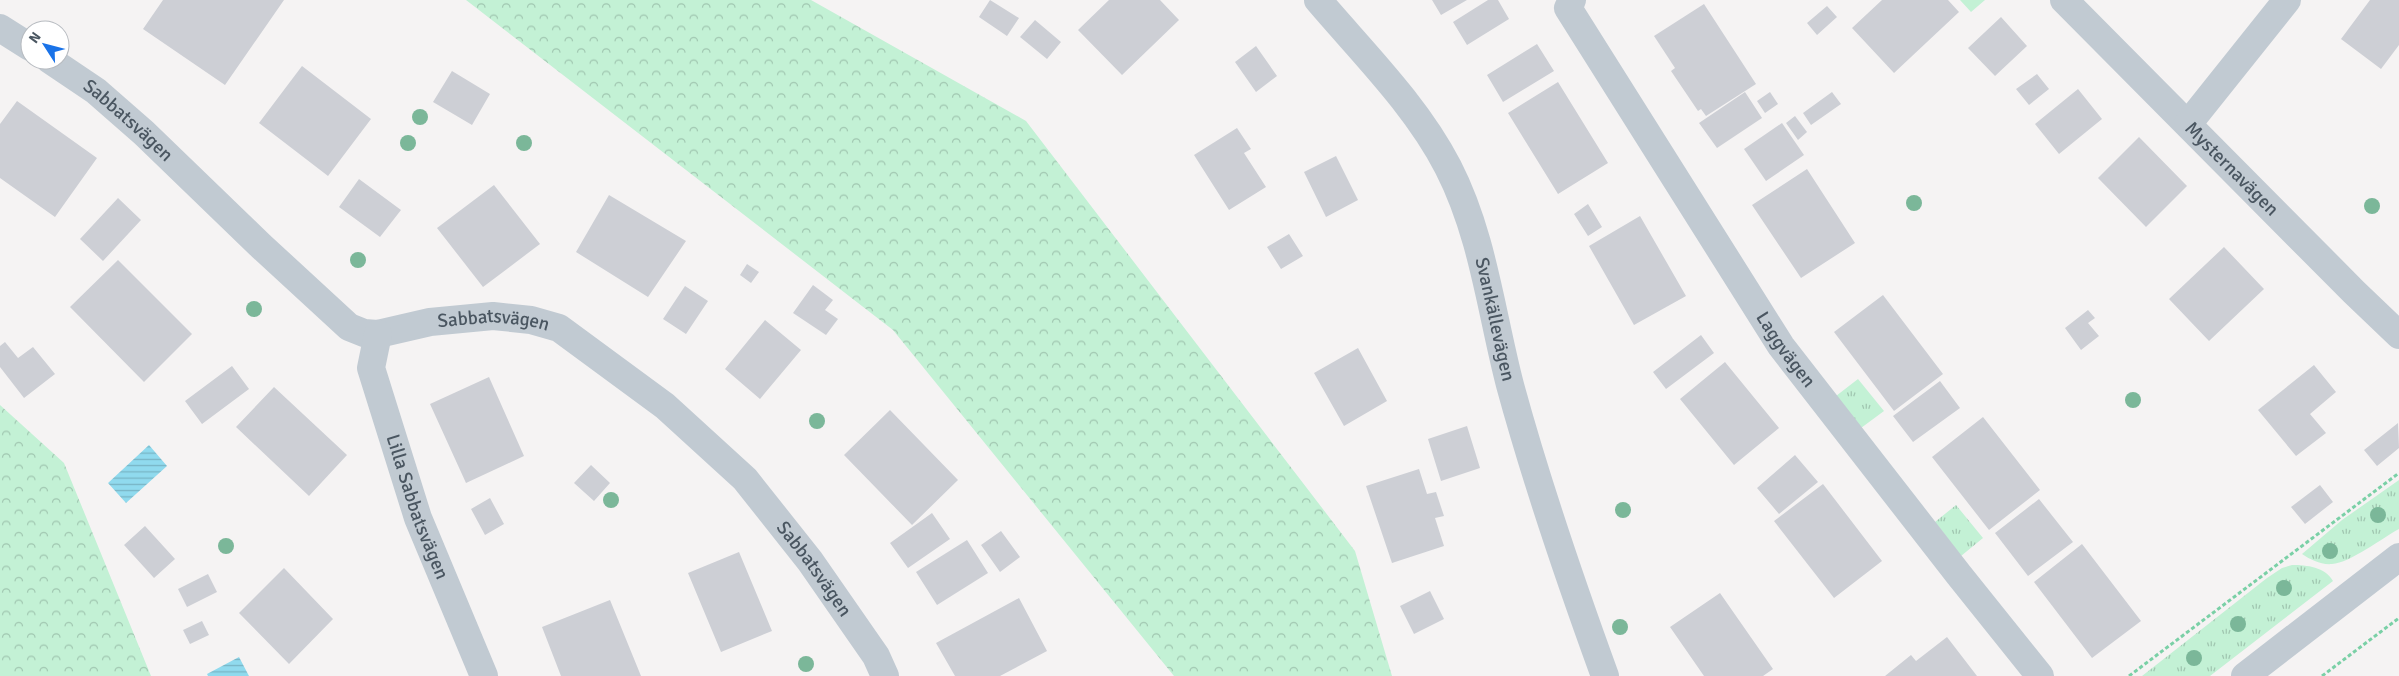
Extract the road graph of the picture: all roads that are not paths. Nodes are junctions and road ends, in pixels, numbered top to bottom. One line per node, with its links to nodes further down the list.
1 (1318, 0): 14 (street, Svankällevägen)
2 (1572, 0): 15 (street, Laggvägen)
3 (2064, 0): 8 (street, Mysternavägen)
4 (2287, 0): 8 (street)
5 (0, 28): 6 (street)
6 (20, 41)
7 (65, 70): 9 (street, Sabbatsvägen)
8 (2188, 124): 10 (street, Mysternavägen)
9 (378, 334): 12 (street, Lilla Sabbatsvägen); 13 (street, Sabbatsvägen)
10 (2399, 335)
11 (2399, 557): 16 (street)
12 (484, 676)
13 (885, 676)
14 (1605, 676)
15 (2040, 676)
16 (2245, 676)

